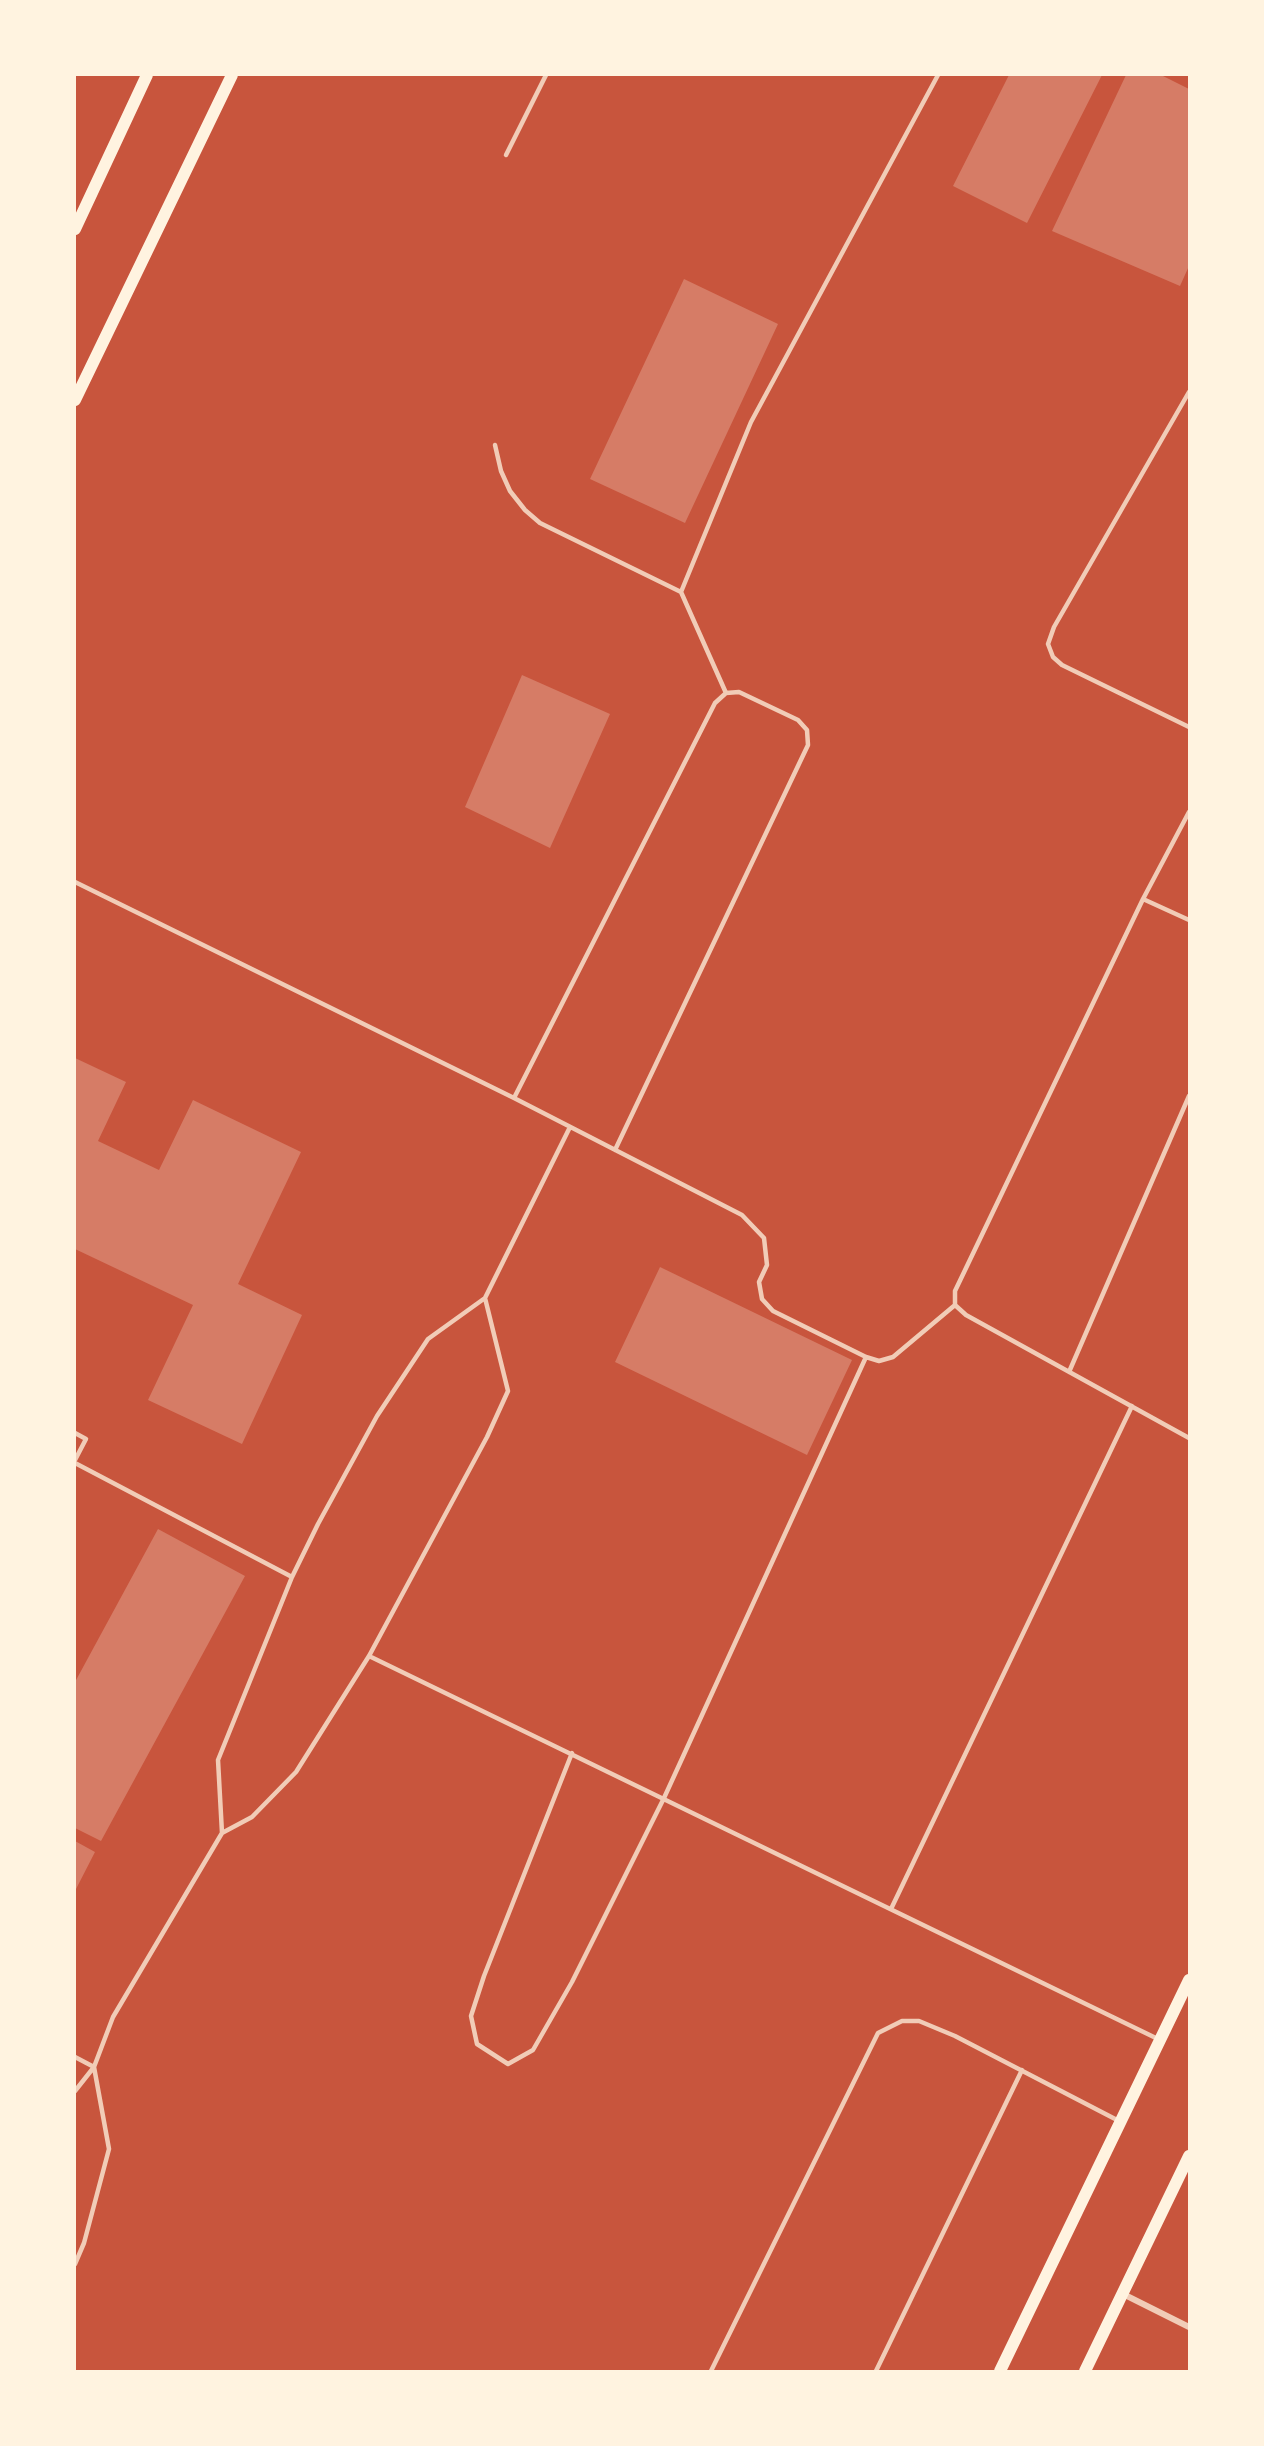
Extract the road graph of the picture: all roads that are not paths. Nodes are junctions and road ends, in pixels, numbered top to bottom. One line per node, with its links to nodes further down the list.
1 (147, 75): 6 (main road)
2 (232, 75): 8 (main road)
3 (546, 75): 5 (lane)
4 (938, 75): 10 (lane)
5 (506, 155)
6 (75, 229)
7 (1189, 392): 12 (lane)
8 (75, 400)
9 (495, 446): 10 (lane)
10 (681, 592): 11 (lane)
11 (726, 693): 18 (lane); 20 (lane)
12 (1189, 727)
13 (1189, 812): 15 (lane)
14 (75, 882): 18 (lane)
15 (1143, 899): 16 (lane); 22 (lane)
16 (1189, 920)
17 (1189, 1096): 24 (lane)
18 (514, 1098): 19 (lane)
19 (570, 1127): 20 (lane); 21 (lane)
20 (615, 1150): 23 (lane)
21 (484, 1298): 29 (lane); 30 (lane)
22 (955, 1305): 23 (lane); 24 (lane)
23 (866, 1357): 32 (lane)
24 (1069, 1372): 25 (lane)
25 (1132, 1406): 27 (lane); 34 (lane)
26 (75, 1433): 28 (lane)
27 (1189, 1438)
28 (75, 1461): 29 (lane)
29 (292, 1577): 33 (lane)
30 (369, 1656): 31 (lane); 33 (lane)
31 (572, 1753): 32 (lane); 32 (lane)
32 (664, 1798): 34 (lane)
33 (222, 1833): 38 (lane)
34 (891, 1909): 36 (lane)
35 (1189, 1980): 36 (main road)
36 (1160, 2040): 41 (main road)
37 (75, 2057): 38 (lane)
38 (94, 2067): 40 (lane); 43 (lane)
39 (1022, 2070): 41 (lane); 46 (lane); 47 (lane)
40 (75, 2091)
41 (1121, 2122): 48 (main road)
42 (1189, 2156): 44 (main road)
43 (75, 2264)
44 (1123, 2294): 45 (street); 49 (main road)
45 (1189, 2327)
46 (711, 2371)
47 (876, 2371)
48 (1000, 2371)
49 (1085, 2371)

